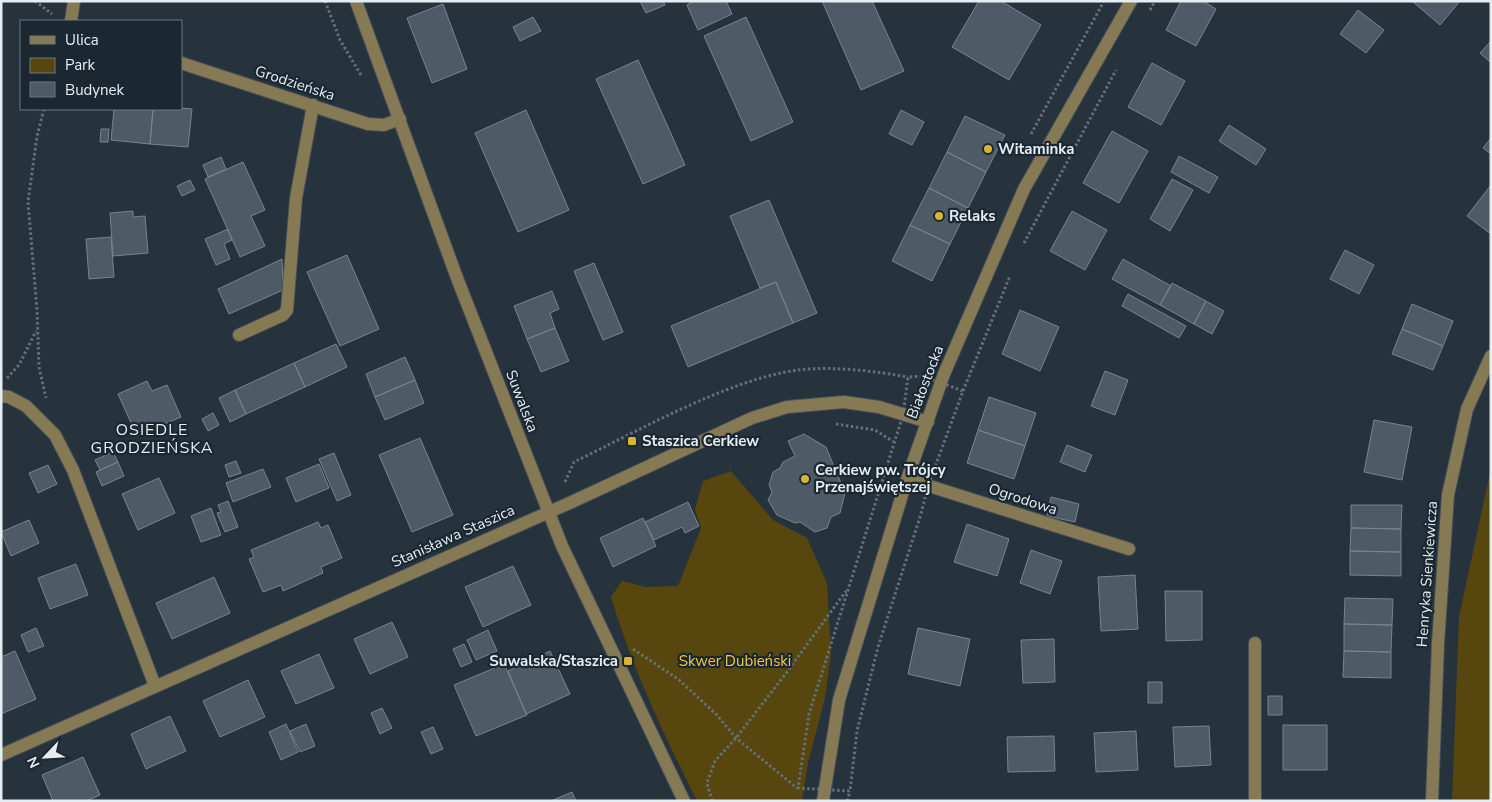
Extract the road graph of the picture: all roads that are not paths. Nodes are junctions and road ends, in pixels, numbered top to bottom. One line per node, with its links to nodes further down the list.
1 (74, 1): 4 (street)
2 (356, 1): 7 (street, Suwalska)
3 (1131, 1): 11 (street, Białostocka)
4 (71, 20)
5 (182, 62): 6 (street, Grodzieńska)
6 (313, 105): 7 (street, Grodzieńska); 8 (street)
7 (400, 119): 13 (street, Suwalska)
8 (239, 335)
9 (1491, 356): 21 (street, Henryka Sienkiewicza)
10 (2, 389): 16 (street)
11 (928, 422): 12 (street, Białostocka); 13 (street, Stanisława Staszica)
12 (907, 479): 14 (street, Ogrodowa); 19 (street, Białostocka)
13 (549, 511): 16 (street, Stanisława Staszica); 18 (street, Suwalska)
14 (1129, 549)
15 (1255, 643): 20 (street)
16 (155, 686): 17 (street, Stanisława Staszica)
17 (1, 755)
18 (684, 801)
19 (823, 801)
20 (1255, 801)
21 (1432, 801)

